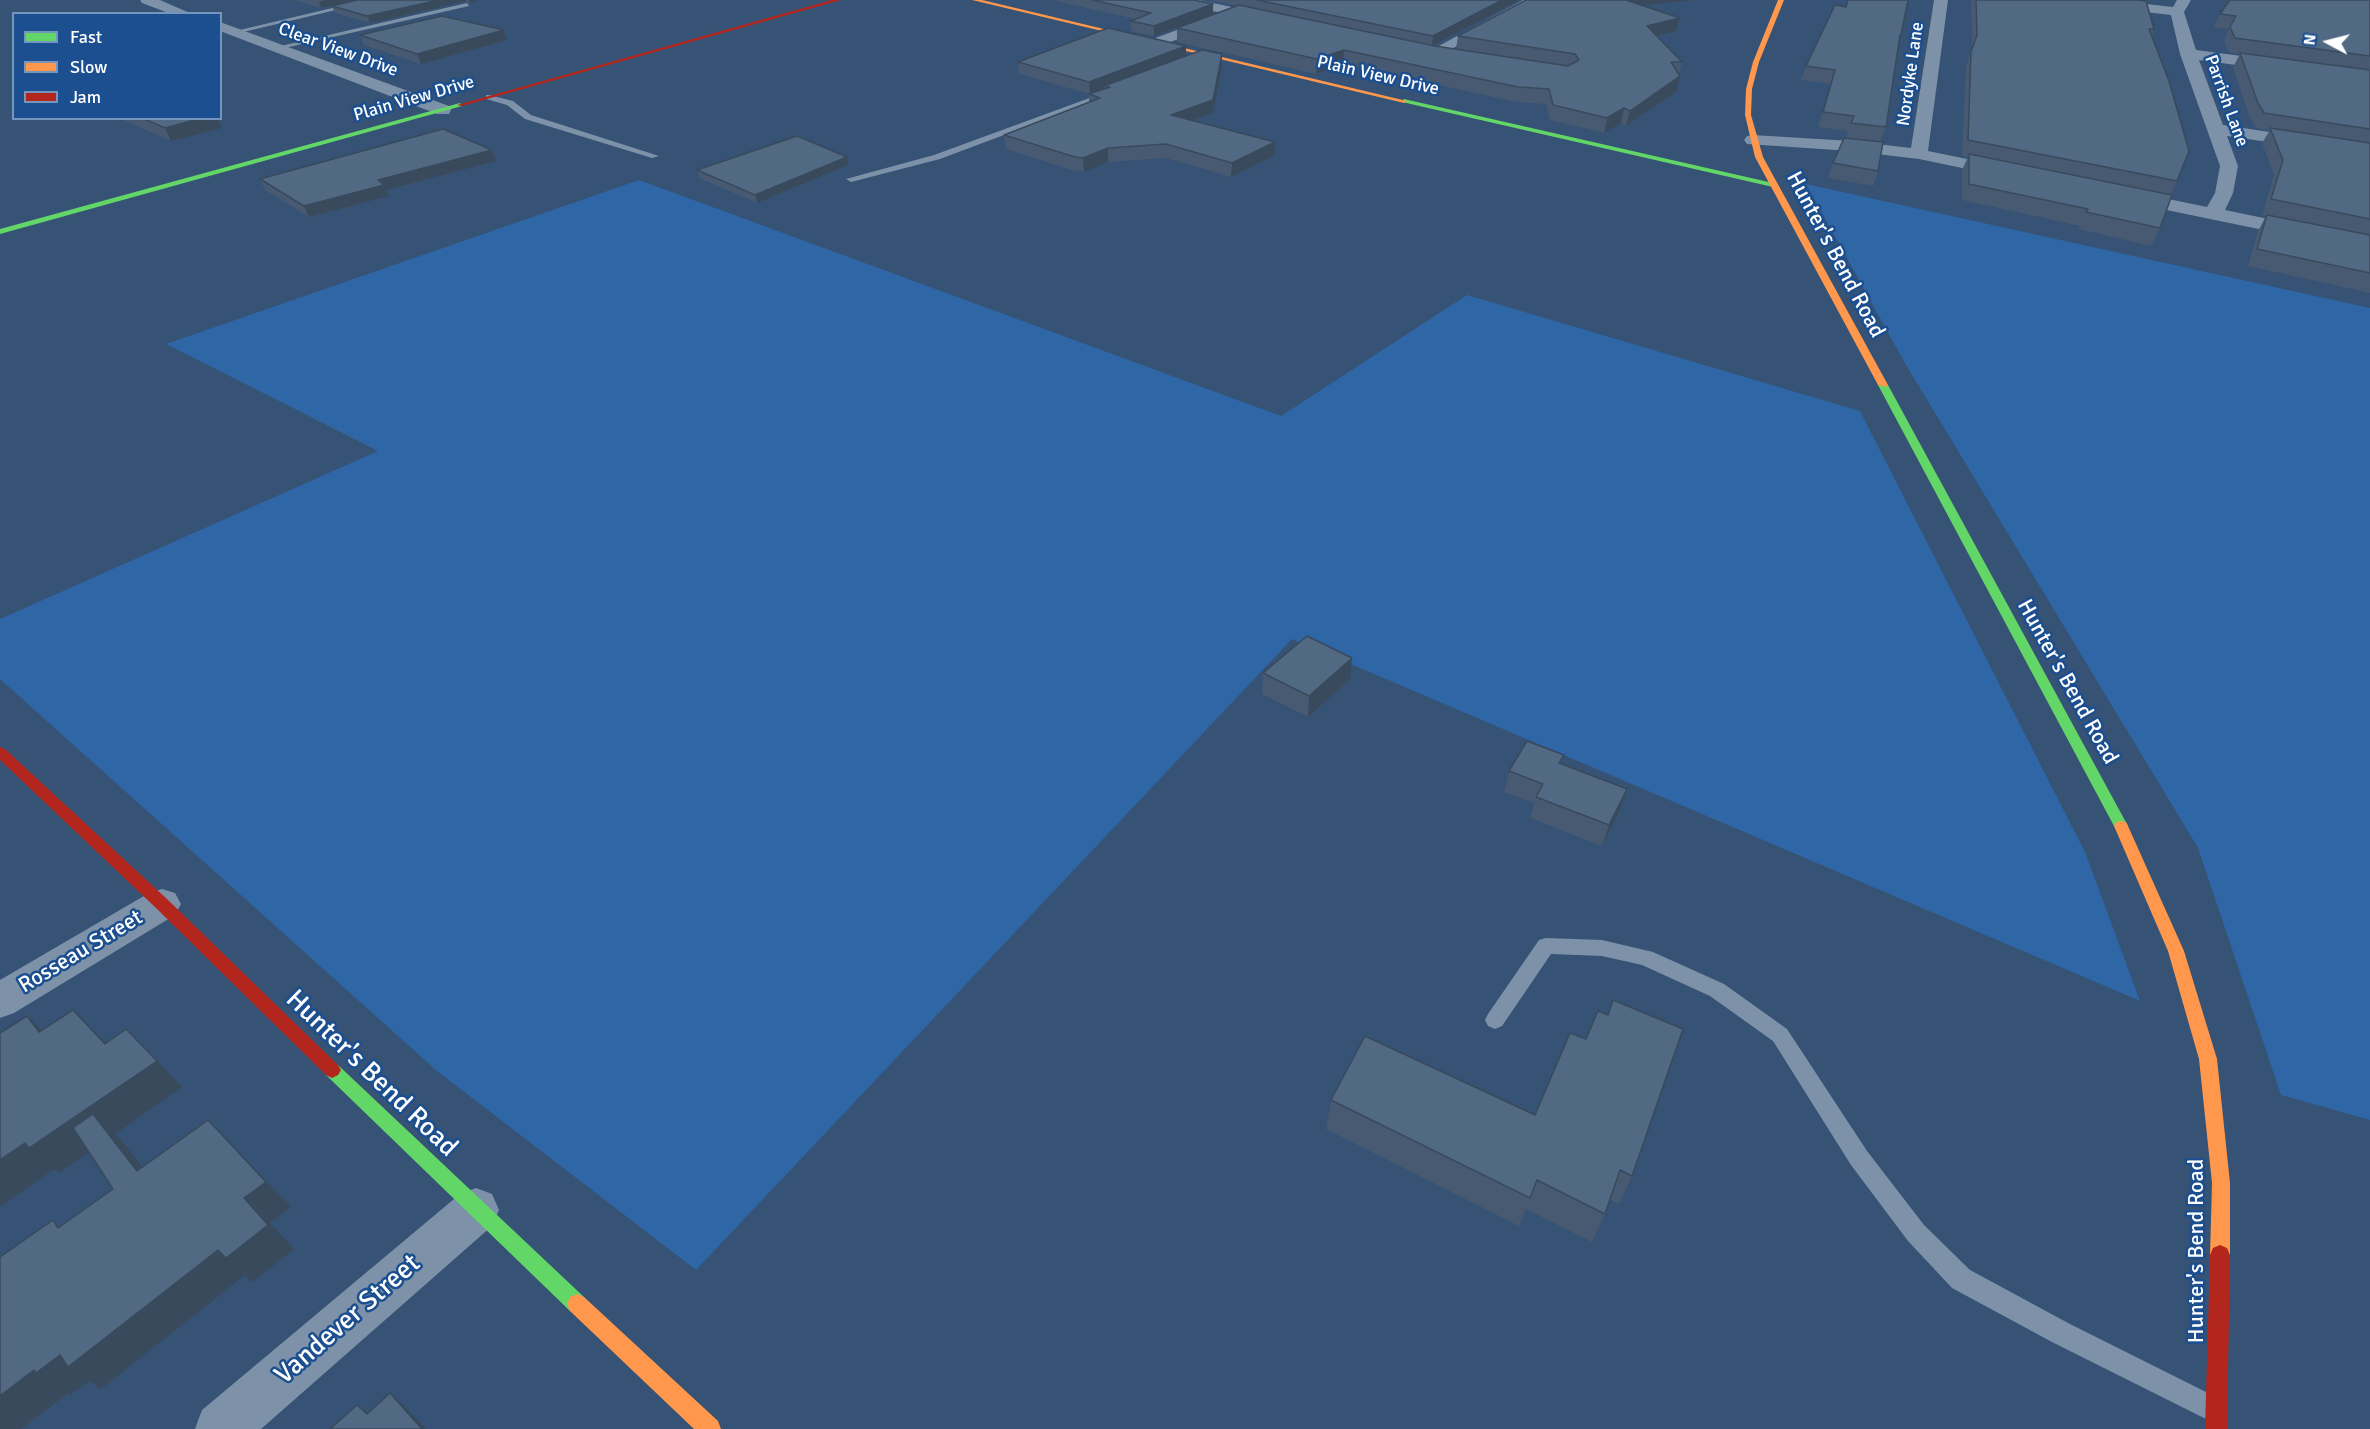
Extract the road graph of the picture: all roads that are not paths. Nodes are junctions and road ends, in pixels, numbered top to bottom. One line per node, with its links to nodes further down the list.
1 (147, 0): 12 (street)
2 (375, 0): 15 (lane)
3 (838, 0): 24 (street, Plain View Drive)
4 (975, 0): 16 (street, Plain View Drive)
5 (1180, 0): 13 (street)
6 (1537, 0): 20 (street)
7 (1781, 0): 27 (street, Hunter's Bend Road)
8 (1941, 0): 29 (street, Nordyke Lane)
9 (2074, 0): 11 (street)
10 (467, 5): 17 (lane)
11 (2180, 6): 18 (street, Parrish Lane)
12 (179, 12)
13 (1236, 12): 14 (street); 16 (street)
14 (1282, 22)
15 (228, 29): 17 (street, Clear View Drive)
16 (1155, 44): 19 (street, Plain View Drive)
17 (276, 48): 25 (street, Clear View Drive)
18 (2188, 54): 22 (street); 26 (street, Parrish Lane)
19 (1207, 56): 21 (lane); 33 (street, Plain View Drive)
20 (1457, 57)
21 (1192, 62)
22 (2370, 78)
23 (1116, 91): 32 (lane)
24 (489, 97): 25 (street, Plain View Drive); 30 (lane)
25 (443, 110): 36 (street, Plain View Drive)
26 (2214, 129): 28 (street); 35 (street, Parrish Lane)
27 (1753, 140): 29 (street); 33 (street, Hunter's Bend Road)
28 (2370, 152)
29 (1919, 154): 31 (street)
30 (655, 156)
31 (2025, 176)
32 (851, 179)
33 (1773, 185): 43 (street, Hunter's Bend Road)
34 (2107, 192): 35 (street)
35 (2213, 214): 37 (street)
36 (0, 232)
37 (2370, 246)
38 (0, 752): 39 (street, Hunter's Bend Road)
39 (162, 904): 40 (street, Rosseau Street); 42 (street, Hunter's Bend Road)
40 (0, 1001)
41 (1495, 1020): 43 (lane)
42 (476, 1210): 44 (street, Vandever Street); 45 (street, Hunter's Bend Road)
43 (2217, 1420)
44 (221, 1429)
45 (710, 1429)

